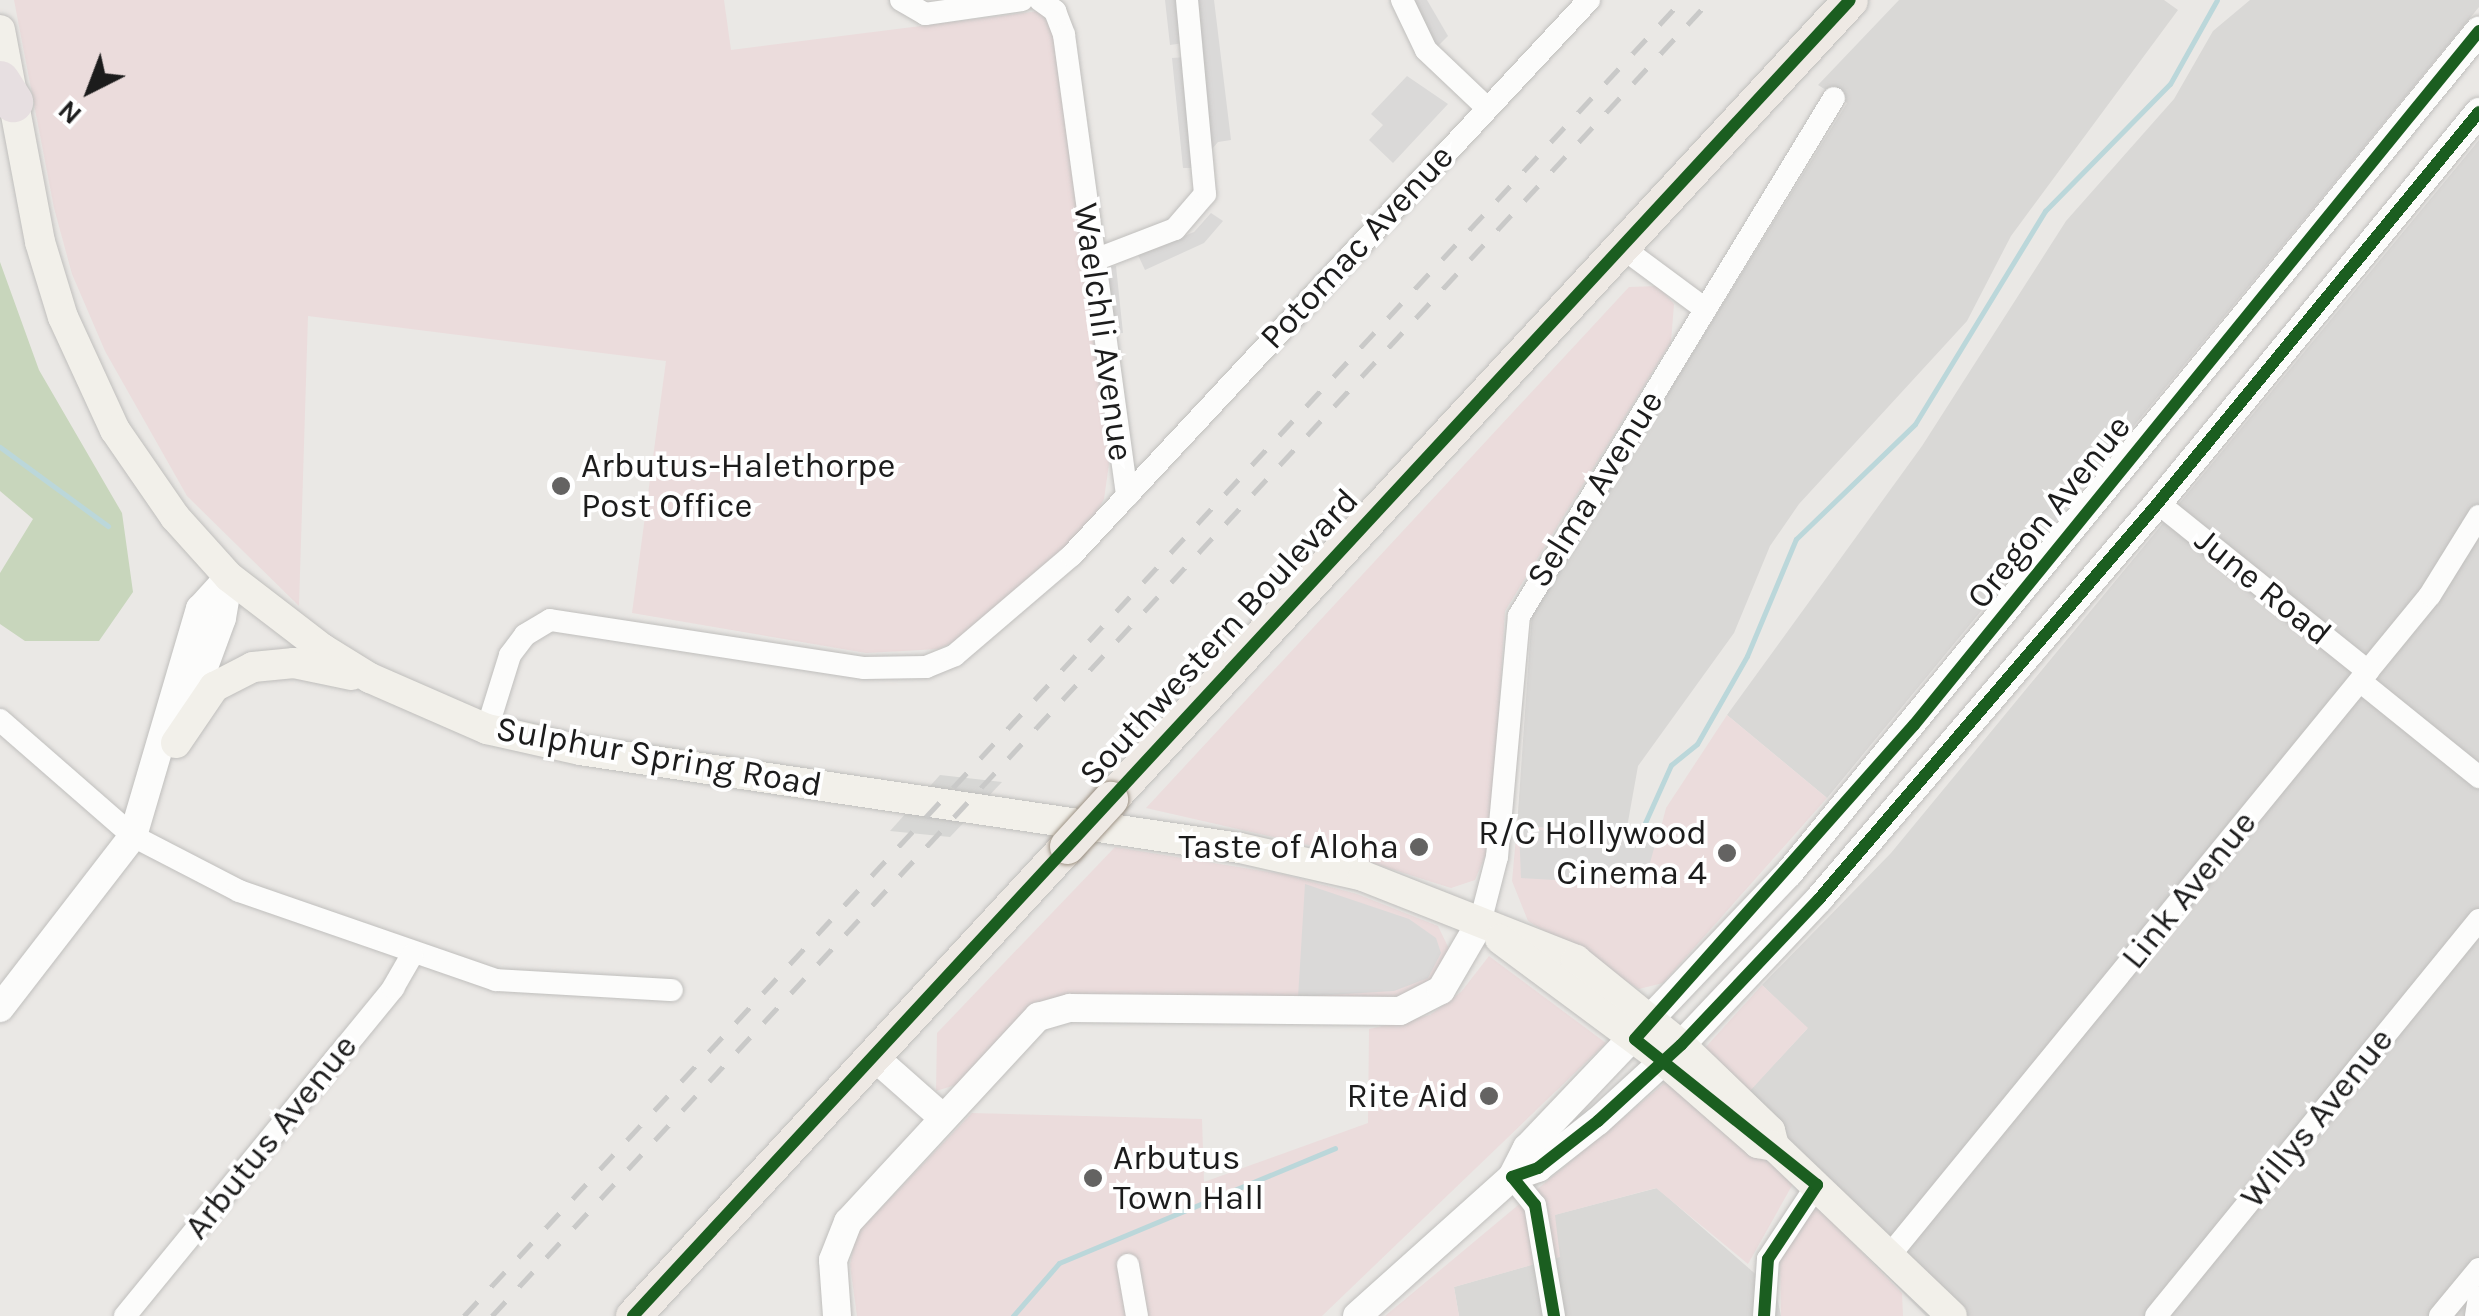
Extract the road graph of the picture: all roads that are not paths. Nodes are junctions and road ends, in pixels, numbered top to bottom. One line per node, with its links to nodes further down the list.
1 (901, 0): 2 (street)
2 (1022, 0)
3 (1040, 0): 15 (street, Waelchli Avenue)
4 (1187, 0): 15 (street)
5 (1402, 0): 12 (street)
6 (1588, 0): 12 (street, Potomac Avenue)
7 (1850, 0): 14 (main road, Southwestern Boulevard)
8 (0, 30): 10 (main road, Sulphur Spring Road)
9 (2479, 31): 21 (street, Oregon Avenue)
10 (7, 92): 20 (main road, Sulphur Spring Road)
11 (1834, 98): 16 (street, Selma Avenue)
12 (1486, 107): 17 (street, Potomac Avenue)
13 (2479, 112): 18 (street)
14 (1620, 246): 16 (street); 38 (main road, Southwestern Boulevard, bridge)
15 (1092, 260): 17 (street, Waelchli Avenue)
16 (1705, 310): 32 (street, Selma Avenue)
17 (1126, 496): 26 (street, Waelchli Avenue)
18 (2158, 504): 22 (street); 23 (street, June Road)
19 (2479, 516): 23 (street, Link Avenue)
20 (228, 576): 24 (main road, Sulphur Spring Road); 27 (street); 28 (street)
21 (1982, 643): 22 (street); 36 (street, Oregon Avenue)
22 (2016, 672): 37 (street)
23 (2364, 676): 29 (street, June Road); 42 (street, Link Avenue)
24 (370, 678): 26 (main road, Sulphur Spring Road); 27 (main road)
25 (0, 720): 30 (street)
26 (487, 729): 32 (main road, Sulphur Spring Road)
27 (176, 742): 28 (street)
28 (156, 770): 30 (street)
29 (2479, 777)
30 (133, 836): 33 (street); 35 (street)
31 (2479, 920): 54 (street, Willys Avenue)
32 (1480, 923): 36 (main road, Sulphur Spring Road); 39 (street)
33 (412, 955): 34 (street); 46 (street, Arbutus Avenue)
34 (672, 990)
35 (0, 1008)
36 (1644, 1029): 37 (main road, Sulphur Spring Road); 40 (street, Oregon Avenue)
37 (1672, 1053): 40 (street); 41 (main road, Sulphur Spring Road)
38 (873, 1056): 39 (street); 47 (main road, Southwestern Boulevard)
39 (942, 1117): 48 (street)
40 (1512, 1177): 50 (street); 51 (street)
41 (1816, 1185): 42 (main road, Sulphur Spring Road); 52 (street)
42 (1890, 1256): 53 (main road, Sulphur Spring Road)
43 (1128, 1265): 49 (street)
44 (2479, 1269): 55 (street)
45 (2479, 1297): 56 (street)
46 (126, 1316)
47 (634, 1316)
48 (837, 1316)
49 (1137, 1316)
50 (1357, 1316)
51 (1554, 1316)
52 (1764, 1316)
53 (1952, 1316)
54 (2156, 1316)
55 (2440, 1316)
56 (2476, 1316)

